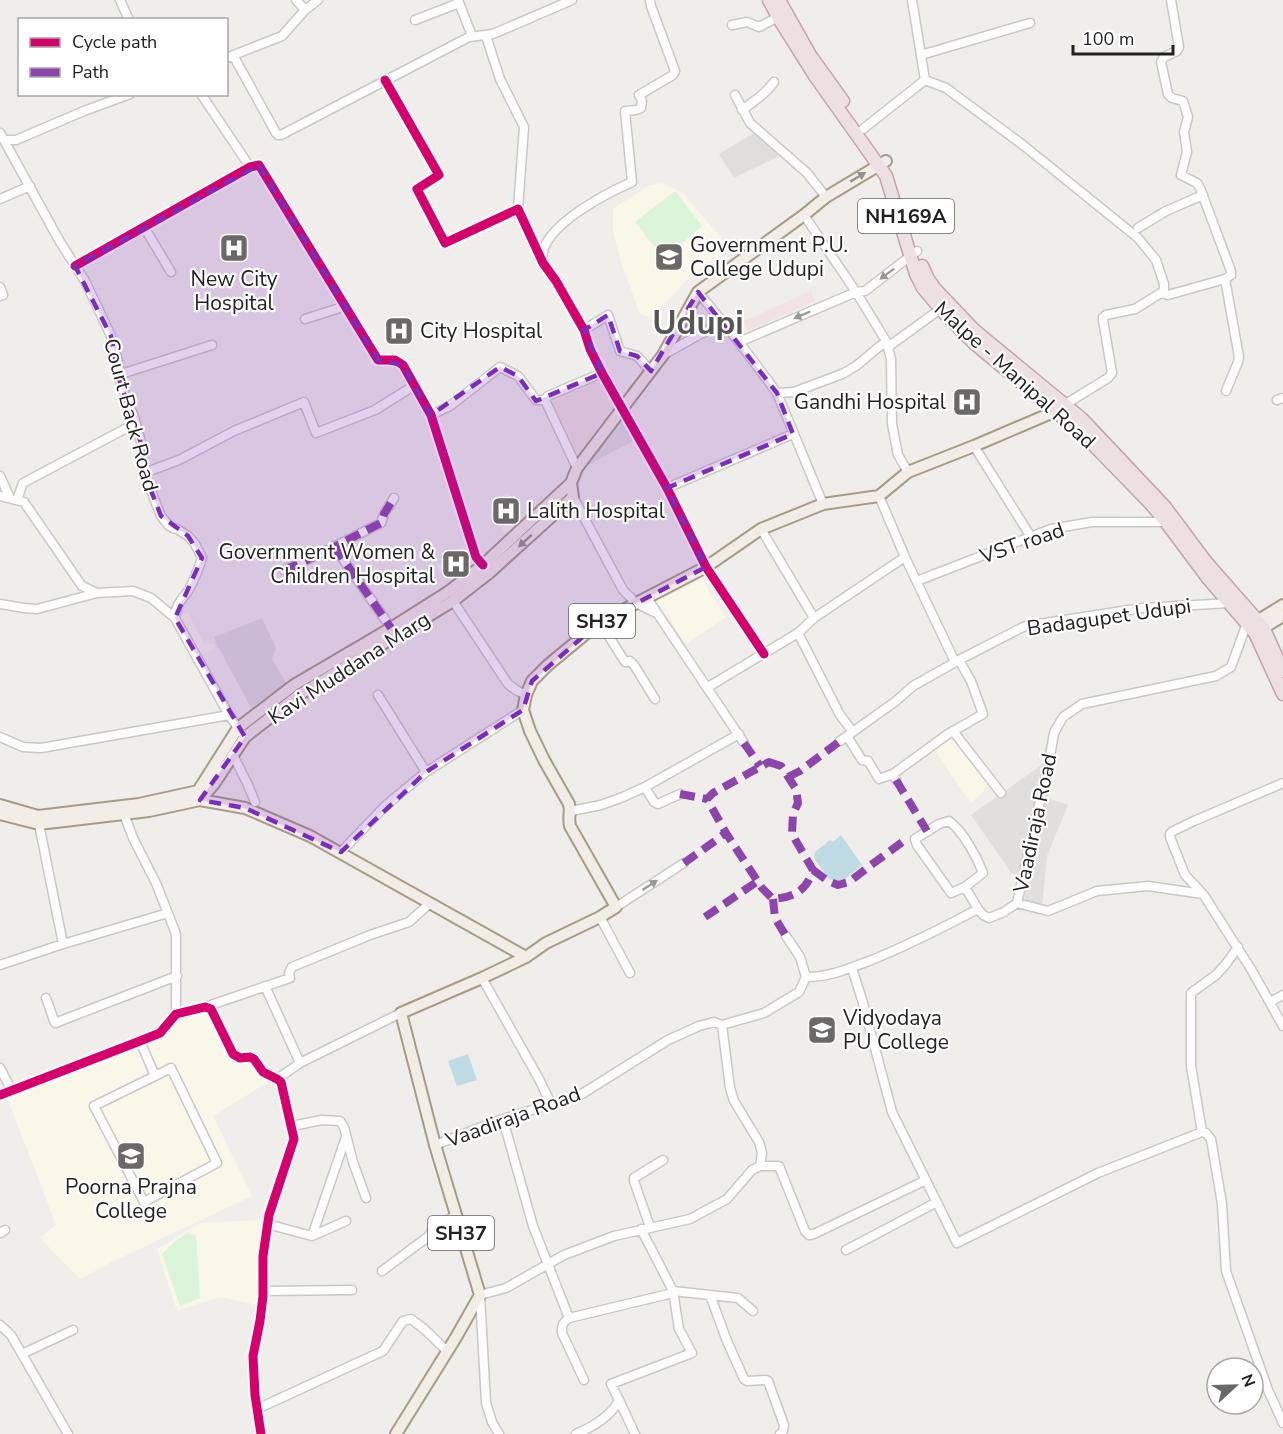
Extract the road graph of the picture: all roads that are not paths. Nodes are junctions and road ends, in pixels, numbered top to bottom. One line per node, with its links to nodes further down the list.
1 (120, 0): 13 (street)
2 (296, 0): 11 (street)
3 (318, 0): 11 (street)
4 (572, 0): 18 (street)
5 (650, 0): 41 (street)
6 (769, 0): 12 (highway, Malpe - Manipal Road / NH169A)
7 (779, 0): 28 (highway, Malpe - Manipal Road / NH169A)
8 (912, 0): 19 (street)
9 (1171, 0): 33 (street)
10 (458, 1): 14 (street); 17 (street)
11 (305, 10): 20 (street)
12 (778, 17): 16 (street); 30 (highway, Malpe - Manipal Road / NH169A)
13 (128, 18)
14 (415, 20)
15 (1030, 23): 19 (street)
16 (732, 26)
17 (472, 36): 18 (street); 21 (street)
18 (486, 36): 36 (street)
19 (921, 55): 22 (street)
20 (230, 57): 21 (street)
21 (386, 80): 36 (street)
22 (925, 80): 28 (street); 48 (street)
23 (774, 82): 27 (street)
24 (735, 95): 27 (street)
25 (125, 96): 29 (street)
26 (202, 96): 31 (street)
27 (742, 110): 34 (street)
28 (863, 129): 30 (highway, Malpe - Manipal Road / NH169A)
29 (2, 137): 32 (street, Court Back Road)
30 (883, 163): 34 (main road, one-way to 30); 40 (highway, Malpe - Manipal Road / NH169A)
31 (250, 167): 38 (street); 50 (street)
32 (30, 186): 35 (street); 42 (street, Court Back Road)
33 (1203, 195): 39 (street); 44 (street)
34 (826, 197): 37 (main road)
35 (0, 199)
36 (518, 209): 41 (street)
37 (804, 215): 46 (main road); 47 (street)
38 (144, 226): 42 (street); 43 (street)
39 (1138, 228)
40 (913, 254): 47 (street, one-way to 47); 51 (highway, Malpe - Manipal Road / NH169A)
41 (543, 263): 54 (street)
42 (75, 266): 61 (street, Court Back Road)
43 (171, 272)
44 (1226, 279): 48 (street); 63 (street)
45 (0, 287): 49 (street)
46 (698, 292): 53 (street); 58 (main road, Kavi Muddana Marg)
47 (856, 292): 55 (street, one-way to 55); 56 (street)
48 (1162, 293): 67 (street)
49 (0, 296)
50 (346, 306): 52 (street); 62 (street)
51 (944, 306): 56 (street); 67 (highway, Malpe - Manipal Road / NH169A)
52 (305, 319)
53 (722, 322): 55 (street); 58 (street)
54 (584, 330): 59 (street); 60 (street)
55 (739, 342): 64 (street)
56 (887, 344): 64 (street); 73 (street)
57 (212, 345): 61 (street)
58 (663, 356): 59 (main road, Kavi Muddana Marg)
59 (651, 371): 66 (main road, Kavi Muddana Marg)
60 (602, 373): 65 (street); 66 (street)
61 (118, 375): 69 (street, Court Back Road)
62 (415, 386): 68 (street); 74 (street)
63 (1226, 391)
64 (777, 393): 70 (street)
65 (545, 400): 68 (street); 72 (street)
66 (622, 408): 72 (main road, Kavi Muddana Marg); 77 (street)
67 (1060, 408): 71 (main road); 84 (highway, Malpe - Manipal Road / NH169A); 105 (highway, Malpe - Manipal Road / NH169A)
68 (431, 415): 89 (street)
69 (136, 423): 74 (street, Court Back Road); 82 (street)
70 (793, 434): 77 (street); 83 (street)
71 (974, 446): 73 (main road); 86 (street)
72 (577, 468): 76 (main road, Kavi Muddana Marg)
73 (908, 472): 79 (main road)
74 (144, 473): 102 (street, Court Back Road)
75 (0, 476): 82 (street)
76 (571, 483): 80 (main road, Kavi Muddana Marg); 89 (main road, Kavi Muddana Marg)
77 (667, 488): 90 (street)
78 (0, 496): 82 (street)
79 (879, 496): 83 (main road, SH37); 88 (street)
80 (573, 497): 95 (main road, Kavi Muddana Marg, one-way to 95); 96 (street)
81 (394, 498): 87 (street)
82 (14, 499): 93 (street)
83 (823, 504): 85 (main road, SH37)
84 (1166, 522): 86 (street, VST road); 97 (highway, Malpe - Manipal Road / NH169A)
85 (761, 529): 90 (main road, SH37); 103 (street)
86 (1031, 537): 92 (street, VST road)
87 (334, 546): 91 (street); 106 (street)
88 (905, 557): 92 (street); 103 (street)
89 (483, 565): 106 (main road, Kavi Muddana Marg)
90 (706, 567): 94 (main road, SH37); 108 (street)
91 (284, 570)
92 (917, 582): 109 (street)
93 (97, 593): 98 (street); 102 (street)
94 (647, 598): 96 (main road, SH37); 100 (street)
95 (453, 601): 114 (street); 123 (main road, Kavi Muddana Marg)
96 (636, 603): 100 (street); 104 (main road, SH37)
97 (1230, 603): 105 (highway, Malpe - Manipal Road / NH169A); 109 (street, Badagupet Udupi)
98 (0, 604)
99 (1283, 605): 105 (main road)
100 (659, 616): 111 (street)
101 (1283, 616): 105 (main road)
102 (174, 618): 117 (street)
103 (814, 618): 107 (street)
104 (600, 622): 114 (main road, SH37); 115 (street)
105 (1254, 626): 110 (highway, Malpe - Manipal Road / NH169A); 112 (highway, Malpe - Manipal Road / NH169A); 143 (street, Vaadiraja Road)
106 (392, 628): 118 (main road, Kavi Muddana Marg)
107 (798, 633): 108 (street); 121 (street)
108 (764, 654): 111 (street)
109 (957, 661): 119 (street); 121 (street, Badagupet Udupi)
110 (1283, 671)
111 (708, 687): 120 (street)
112 (1283, 694)
113 (378, 695): 126 (street)
114 (526, 695): 116 (main road, SH37)
115 (655, 699)
116 (523, 710): 126 (street); 134 (main road)
117 (230, 715): 118 (street); 122 (street)
118 (238, 728): 123 (street); 131 (main road, Kavi Muddana Marg)
119 (953, 731): 121 (street); 129 (street)
120 (739, 734): 124 (street); 128 (street)
121 (846, 736)
122 (0, 737)
123 (245, 737): 125 (main road, Kavi Muddana Marg)
124 (744, 743)
125 (233, 756): 131 (main road, Kavi Muddana Marg); 132 (street)
126 (426, 772): 138 (street)
127 (1283, 783): 141 (street)
128 (645, 787): 130 (street); 134 (street)
129 (1001, 793)
130 (680, 794)
131 (199, 796): 133 (main road); 136 (main road); 138 (main road)
132 (255, 802)
133 (0, 805)
134 (571, 811): 144 (main road)
135 (0, 814): 137 (main road)
136 (124, 814): 137 (main road); 146 (street)
137 (39, 824): 149 (street)
138 (341, 852): 142 (main road)
139 (684, 863): 144 (street, one-way to 139)
140 (965, 887): 140 (street); 145 (street)
141 (1203, 894): 143 (street); 150 (street)
142 (430, 903): 151 (main road); 158 (street)
143 (1017, 903): 145 (street, Vaadiraja Road)
144 (616, 907): 147 (main road)
145 (978, 909): 153 (street)
146 (168, 914): 149 (street); 155 (street)
147 (600, 917): 151 (main road); 154 (street)
148 (786, 936): 156 (street)
149 (63, 944): 152 (street)
150 (1238, 948): 161 (street); 177 (street)
151 (526, 957): 157 (main road)
152 (0, 965)
153 (852, 968): 156 (street); 182 (street)
154 (630, 973)
155 (177, 976): 160 (street); 164 (street)
156 (806, 977): 165 (street, Vaadiraja Road)
157 (482, 978): 163 (main road); 174 (street)
158 (265, 986): 162 (street); 168 (street)
159 (1283, 995): 161 (street)
160 (46, 998)
161 (1270, 1002): 166 (street)
162 (205, 1007): 164 (street); 171 (street)
163 (401, 1013): 168 (street); 179 (main road, SH37)
164 (176, 1014): 167 (street)
165 (722, 1024): 174 (street, Vaadiraja Road); 181 (street)
166 (1283, 1026)
167 (140, 1041): 170 (street); 172 (street)
168 (300, 1063): 171 (street)
169 (0, 1068): 172 (street)
170 (155, 1076): 170 (street)
171 (277, 1079): 176 (street)
172 (12, 1090): 173 (street)
173 (0, 1095)
174 (550, 1104): 175 (street, Vaadiraja Road)
175 (500, 1120): 179 (street, Vaadiraja Road); 191 (street)
176 (292, 1126): 178 (street); 187 (street)
177 (1202, 1132): 184 (street); 207 (street)
178 (346, 1137): 183 (street); 189 (street)
179 (435, 1145): 185 (main road, SH37)
180 (663, 1160): 188 (street)
181 (760, 1166): 182 (street); 188 (street)
182 (926, 1180): 184 (street)
183 (366, 1198)
184 (937, 1202): 190 (street)
185 (456, 1216): 192 (street); 196 (main road, SH37)
186 (346, 1221): 189 (street)
187 (267, 1224): 189 (street); 194 (street)
188 (646, 1228): 191 (street); 195 (street)
189 (312, 1236)
190 (846, 1250)
191 (549, 1264): 196 (street); 199 (street)
192 (382, 1271)
193 (352, 1290): 194 (street)
194 (262, 1291): 206 (street)
195 (673, 1292): 197 (street); 199 (street); 205 (street)
196 (480, 1295): 202 (main road); 211 (street)
197 (710, 1295): 198 (street); 214 (street)
198 (753, 1311)
199 (569, 1318): 204 (street)
200 (0, 1325): 203 (street)
201 (73, 1330): 203 (street)
202 (447, 1351): 206 (street); 210 (main road)
203 (22, 1354): 208 (street)
204 (584, 1380)
205 (619, 1400): 212 (street); 213 (street)
206 (257, 1409): 209 (street)
207 (1283, 1423)
208 (68, 1434)
209 (261, 1434)
210 (396, 1434)
211 (499, 1434)
212 (576, 1434)
213 (635, 1434)
214 (780, 1434)

